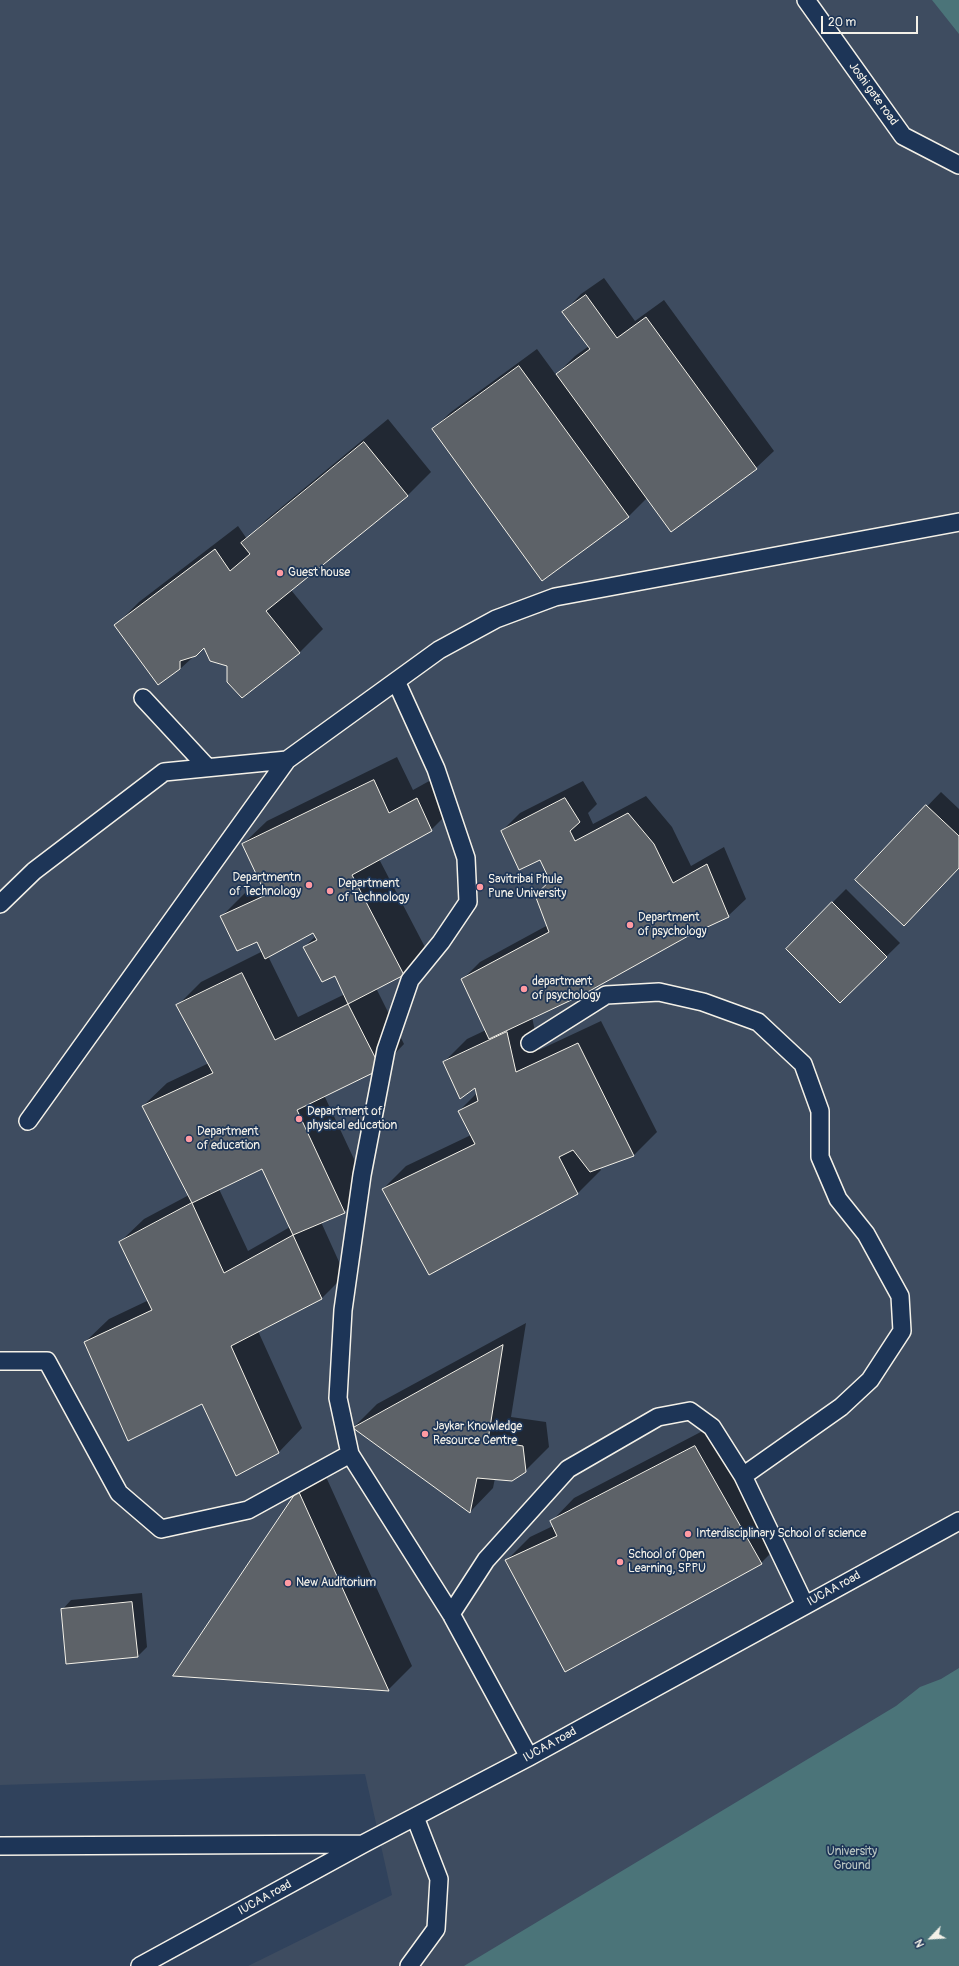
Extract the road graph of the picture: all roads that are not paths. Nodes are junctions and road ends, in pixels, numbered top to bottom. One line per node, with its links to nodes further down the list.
1 (806, 0): 2 (lane, Joshi gate road)
2 (959, 165)
3 (959, 522): 4 (lane)
4 (396, 681): 6 (lane); 12 (lane)
5 (143, 698): 7 (lane)
6 (287, 760): 7 (lane); 10 (lane)
7 (207, 767): 8 (lane)
8 (0, 904)
9 (530, 1043): 13 (lane)
10 (28, 1121)
11 (0, 1361): 12 (lane)
12 (350, 1454): 16 (lane)
13 (743, 1476): 15 (lane); 16 (lane)
14 (959, 1521): 15 (lane, IUCAA road)
15 (805, 1605): 17 (lane, IUCAA road)
16 (451, 1614): 17 (lane)
17 (528, 1757): 18 (lane, IUCAA road)
18 (415, 1817): 19 (lane, IUCAA road); 22 (lane)
19 (363, 1844): 20 (lane); 21 (lane, IUCAA road)
20 (0, 1846)
21 (140, 1966)
22 (409, 1966)

